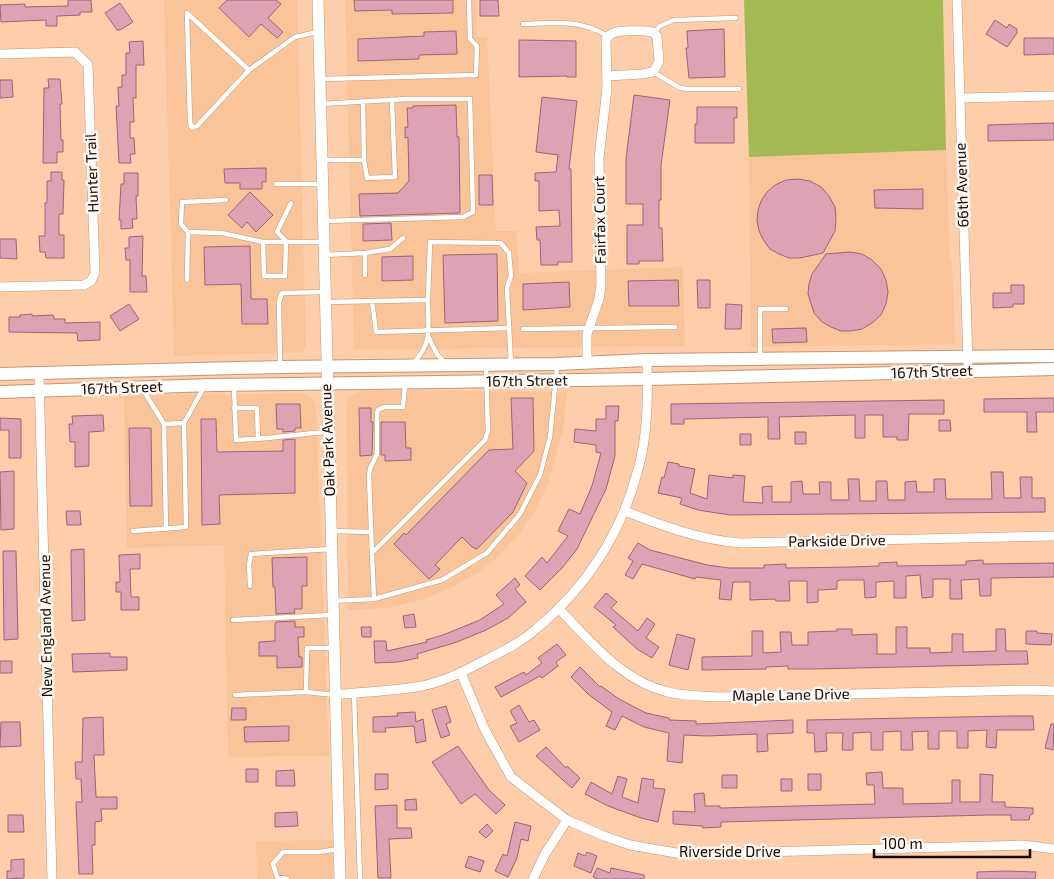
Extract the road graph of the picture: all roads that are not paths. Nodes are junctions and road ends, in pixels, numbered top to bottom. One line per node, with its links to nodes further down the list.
1 (318, 0): 6 (street, Oak Park Avenue)
2 (469, 0): 13 (lane)
3 (957, 0): 16 (street, 66th Avenue)
4 (736, 18): 7 (lane)
5 (523, 24): 8 (lane)
6 (319, 32): 10 (lane); 13 (street, Oak Park Avenue)
7 (654, 33): 8 (street); 11 (street)
8 (608, 36): 12 (street, Fairfax Court)
9 (0, 54): 36 (street, Hunter Trail)
10 (249, 70): 10 (lane)
11 (653, 72): 12 (street); 14 (lane)
12 (608, 76): 43 (street, Fairfax Court)
13 (320, 79): 19 (street, Oak Park Avenue)
14 (739, 89)
15 (1054, 96): 16 (street)
16 (960, 98): 48 (street, 66th Avenue)
17 (392, 100): 18 (lane); 21 (lane); 26 (lane)
18 (364, 102): 19 (lane); 21 (lane)
19 (320, 104): 20 (street, Oak Park Avenue)
20 (322, 160): 21 (lane); 23 (street, Oak Park Avenue)
21 (364, 160)
22 (276, 184): 23 (lane)
23 (322, 184): 26 (street, Oak Park Avenue)
24 (226, 200): 27 (lane)
25 (291, 203): 30 (lane)
26 (323, 221): 31 (street, Oak Park Avenue)
27 (188, 232): 29 (lane); 35 (lane)
28 (403, 238): 32 (lane)
29 (263, 242): 30 (lane); 30 (lane)
30 (286, 242): 31 (lane)
31 (323, 242): 33 (street, Oak Park Avenue)
32 (364, 254): 33 (lane); 34 (lane)
33 (324, 255): 37 (street, Oak Park Avenue)
34 (364, 275)
35 (187, 280)
36 (0, 287)
37 (325, 297): 39 (lane); 56 (street, Oak Park Avenue); 58 (lane)
38 (428, 300): 39 (lane); 42 (lane); 45 (lane)
39 (372, 301): 45 (lane)
40 (786, 310): 50 (lane)
41 (675, 326): 43 (lane)
42 (509, 328): 45 (lane); 52 (lane)
43 (589, 328): 44 (lane); 51 (street, Fairfax Court)
44 (523, 329)
45 (428, 330): 46 (lane)
46 (428, 336): 54 (lane); 57 (lane)
47 (1054, 356): 48 (main road, 167th Street)
48 (967, 357): 50 (main road, 167th Street); 60 (street, 66th Avenue)
49 (647, 360): 50 (main road, 167th Street); 51 (main road, 167th Street); 63 (street)
50 (760, 360)
51 (587, 362): 53 (main road, 167th Street)
52 (511, 364): 53 (main road, 167th Street); 55 (main road, 167th Street)
53 (557, 364): 64 (lane)
54 (447, 365): 55 (main road, 167th Street); 57 (main road, 167th Street)
55 (486, 365): 65 (lane)
56 (326, 366): 57 (main road, 167th Street); 58 (main road, 167th Street); 67 (street, Oak Park Avenue)
57 (410, 366)
58 (280, 367): 61 (main road, 167th Street)
59 (1054, 369): 60 (main road, 167th Street)
60 (968, 370): 63 (main road, 167th Street)
61 (39, 373): 62 (main road, 167th Street); 71 (street, New England Avenue)
62 (0, 374)
63 (648, 379): 64 (main road, 167th Street); 78 (street)
64 (557, 380): 65 (main road, 167th Street); 88 (lane)
65 (487, 381): 66 (main road, 167th Street); 85 (lane)
66 (405, 382): 67 (main road, 167th Street); 82 (lane)
67 (327, 383): 69 (main road, 167th Street); 76 (street, Oak Park Avenue)
68 (205, 385): 69 (main road, 167th Street); 70 (main road, 167th Street); 74 (lane)
69 (234, 385): 73 (lane)
70 (141, 387): 71 (main road, 167th Street); 75 (lane)
71 (40, 390): 72 (main road, 167th Street); 102 (street, New England Avenue)
72 (0, 392)
73 (234, 408): 77 (lane); 77 (lane)
74 (184, 423): 75 (lane); 79 (lane)
75 (164, 424): 79 (lane)
76 (328, 432): 77 (lane); 81 (street, Oak Park Avenue)
77 (258, 439)
78 (625, 512): 83 (street, Parkside Drive); 89 (street)
79 (166, 529): 80 (lane)
80 (133, 531)
81 (330, 531): 82 (lane); 84 (street, Oak Park Avenue)
82 (371, 532): 85 (lane)
83 (1054, 536)
84 (331, 549): 86 (lane); 87 (street, Oak Park Avenue)
85 (372, 553): 88 (lane)
86 (250, 586)
87 (332, 600): 88 (lane); 90 (street, Oak Park Avenue)
88 (374, 600)
89 (559, 608): 93 (street); 95 (street, Maple Lane Drive)
90 (333, 615): 91 (lane); 92 (street, Oak Park Avenue)
91 (233, 620)
92 (334, 648): 94 (lane); 98 (street, Oak Park Avenue)
93 (461, 673): 96 (street); 99 (street, Riverside Drive)
94 (306, 692): 97 (lane); 98 (lane)
95 (1054, 692)
96 (354, 693): 98 (street); 105 (lane)
97 (234, 695)
98 (335, 695): 100 (street, Oak Park Avenue)
99 (567, 820): 101 (street, Riverside Drive); 106 (street)
100 (339, 849): 103 (lane); 104 (street, Oak Park Avenue)
101 (1054, 849)
102 (52, 879)
103 (287, 879)
104 (340, 879)
105 (360, 879)
106 (534, 879)

